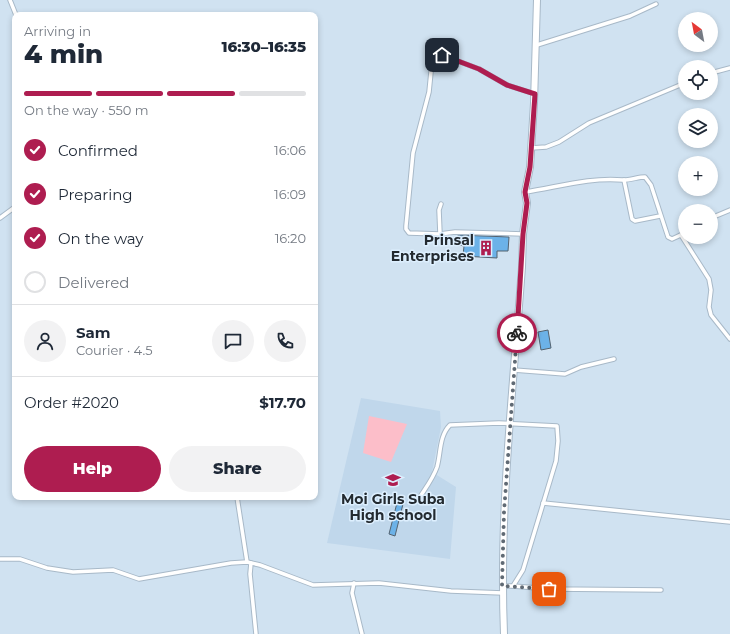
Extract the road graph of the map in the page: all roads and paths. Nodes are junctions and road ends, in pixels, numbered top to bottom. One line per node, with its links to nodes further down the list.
1 (10, 0): 4 (street)
2 (537, 0): 5 (highway)
3 (656, 4): 5 (street)
4 (15, 12)
5 (537, 46): 9 (highway)
6 (730, 68): 7 (street)
7 (718, 71)
8 (678, 86): 10 (street)
9 (535, 94): 10 (highway); 19 (street)
10 (531, 148): 12 (highway)
11 (624, 180): 12 (street); 17 (street); 17 (street)
12 (525, 192): 20 (highway)
13 (441, 204): 19 (street)
14 (12, 209): 18 (street)
15 (730, 210): 16 (street)
16 (718, 215)
17 (660, 216): 21 (street)
18 (0, 218)
19 (440, 234): 20 (street)
20 (523, 234): 25 (highway)
21 (678, 236)
22 (689, 244): 23 (street)
23 (730, 339)
24 (614, 359): 25 (street)
25 (514, 370): 26 (highway)
26 (510, 424): 28 (street); 29 (street); 34 (highway)
27 (238, 500): 32 (street)
28 (418, 500)
29 (543, 503): 30 (street); 35 (street)
30 (730, 522)
31 (0, 560): 32 (street)
32 (249, 562): 33 (street); 38 (street)
33 (354, 583): 37 (street); 39 (street)
34 (502, 586): 35 (street); 37 (highway)
35 (513, 586): 36 (street)
36 (661, 590)
37 (503, 593): 40 (highway)
38 (256, 634)
39 (362, 634)
40 (504, 634)

